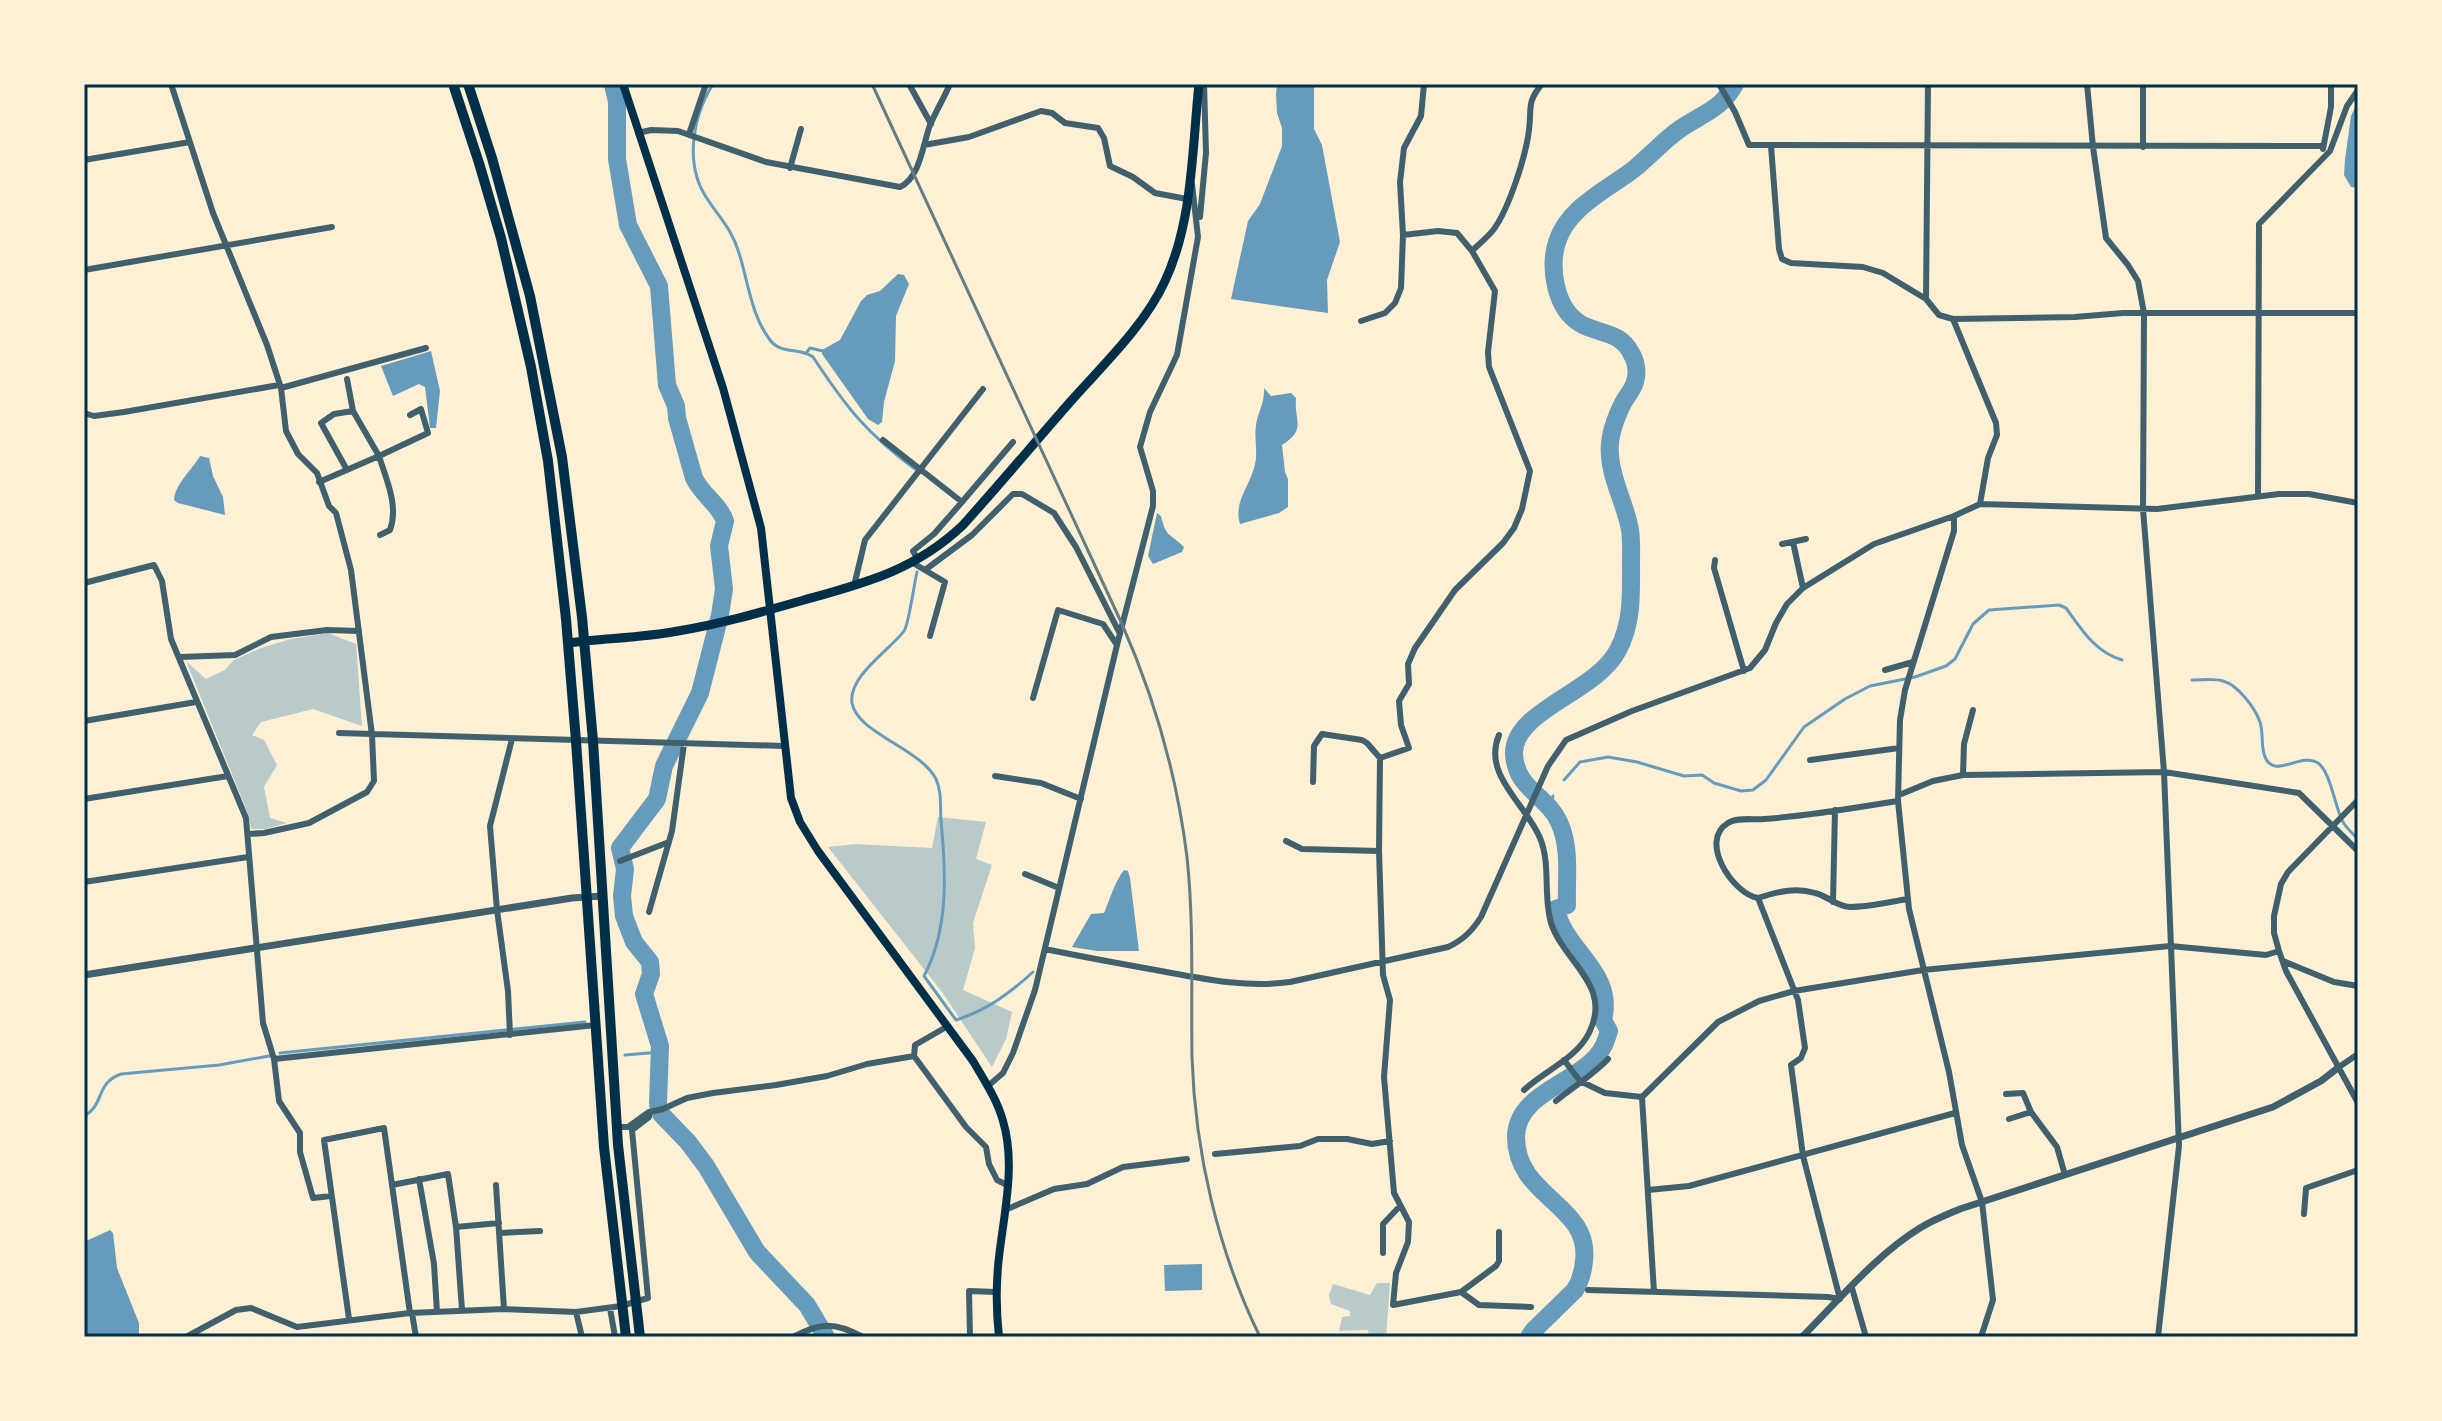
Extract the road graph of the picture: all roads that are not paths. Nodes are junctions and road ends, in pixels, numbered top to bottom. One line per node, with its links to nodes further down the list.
1 (171, 84): 21 (street)
2 (453, 84): 82 (highway)
3 (468, 84): 81 (highway)
4 (623, 84): 19 (main road)
5 (706, 84): 20 (street)
6 (909, 84): 17 (street)
7 (950, 84): 17 (street)
8 (1201, 84): 31 (main road); 36 (street)
9 (1424, 84): 35 (street)
10 (1542, 84): 38 (street)
11 (1719, 84): 24 (street)
12 (1928, 84): 23 (street)
13 (2087, 84): 26 (street)
14 (2143, 84): 27 (street)
15 (2331, 84): 25 (street)
16 (2358, 90): 28 (street)
17 (931, 124): 22 (street)
18 (801, 129): 30 (street)
19 (638, 133): 20 (street); 77 (main road)
20 (693, 136): 30 (street)
21 (190, 142): 29 (street); 37 (street)
22 (924, 145): 30 (street); 32 (street)
23 (1927, 145): 24 (street); 26 (street); 40 (street)
24 (1771, 146): 40 (street)
25 (2323, 146): 27 (street); 28 (street)
26 (2093, 147): 27 (street); 41 (street)
27 (2143, 147)
28 (2323, 157): 42 (street)
29 (84, 160)
30 (790, 168)
31 (1190, 170): 32 (main road); 36 (street)
32 (1187, 199): 34 (main road)
33 (332, 227): 37 (street)
34 (1182, 228): 36 (street); 72 (main road)
35 (1403, 235): 38 (street); 45 (street)
36 (1198, 237): 79 (street)
37 (225, 244): 39 (street); 48 (street)
38 (1472, 251): 101 (street)
39 (84, 270)
40 (1926, 299): 44 (street)
41 (2144, 313): 42 (street); 44 (street); 65 (street)
42 (2258, 313): 43 (street); 61 (street)
43 (2358, 313)
44 (1953, 319): 64 (street)
45 (1361, 321)
46 (426, 348): 48 (street)
47 (347, 379): 50 (street)
48 (280, 387): 51 (street); 58 (street)
49 (983, 389): 56 (street)
50 (353, 411): 55 (street); 57 (street)
51 (84, 413)
52 (410, 415): 55 (street)
53 (883, 440): 56 (street)
54 (1013, 442): 62 (street)
55 (379, 456): 57 (street); 67 (street)
56 (921, 469): 62 (street); 75 (street)
57 (347, 470): 58 (street)
58 (319, 482): 78 (street)
59 (1005, 488): 60 (street)
60 (1013, 494): 73 (street); 79 (street)
61 (2258, 496): 63 (street); 65 (street)
62 (962, 502): 72 (street)
63 (2358, 503)
64 (1980, 504): 65 (street); 66 (street)
65 (2143, 509): 103 (street)
66 (1954, 516): 76 (street); 85 (street)
67 (380, 535)
68 (1806, 539): 69 (street)
69 (1793, 542): 70 (street); 76 (street)
70 (1782, 544)
71 (1715, 560): 87 (street)
72 (916, 561): 73 (street); 75 (main road)
73 (925, 570): 80 (street)
74 (84, 583): 84 (street)
75 (854, 586): 77 (main road)
76 (1803, 588): 87 (street)
77 (769, 610): 81 (main road); 99 (main road)
78 (359, 631): 84 (street); 93 (street)
79 (1120, 634): 83 (street)
80 (930, 636)
81 (584, 641): 82 (main road); 97 (highway)
82 (568, 643): 96 (highway)
83 (1117, 645): 88 (street); 110 (street)
84 (180, 657): 89 (street)
85 (1913, 662): 86 (street); 100 (street)
86 (1885, 670)
87 (1744, 671): 113 (street)
88 (1033, 698)
89 (196, 702): 91 (street); 105 (street)
90 (1973, 710): 104 (street)
91 (84, 721)
92 (339, 733): 93 (street)
93 (372, 735): 95 (street); 115 (street)
94 (1499, 735): 113 (street)
95 (512, 739): 96 (street); 130 (street)
96 (576, 741): 97 (street); 126 (highway)
97 (593, 741): 98 (street); 125 (highway)
98 (683, 744): 99 (street); 117 (street)
99 (784, 746): 143 (main road)
100 (1899, 748): 102 (street); 108 (street)
101 (1380, 758): 107 (street); 118 (street)
102 (1810, 760)
103 (2164, 772): 104 (street); 114 (street); 132 (street)
104 (1963, 775): 108 (street)
105 (228, 776): 109 (street); 115 (street)
106 (995, 776): 110 (street)
107 (1313, 782)
108 (1899, 798): 112 (street); 128 (street)
109 (84, 799)
110 (1081, 799): 124 (street)
111 (2358, 800): 114 (street)
112 (1835, 810): 127 (street); 129 (street)
113 (1528, 814): 136 (street); 149 (street)
114 (2335, 823): 119 (street); 135 (street)
115 (248, 834): 120 (street)
116 (1286, 841): 118 (street)
117 (670, 842): 121 (street); 131 (street)
118 (1379, 851): 136 (street)
119 (2358, 851)
120 (248, 857): 123 (street); 133 (street)
121 (623, 860)
122 (1025, 874): 124 (street)
123 (84, 882)
124 (1059, 888): 134 (street)
125 (602, 896): 126 (street); 162 (highway)
126 (587, 897): 130 (street); 142 (highway)
127 (1758, 898): 129 (street); 141 (street)
128 (1908, 899): 129 (street); 138 (street)
129 (1833, 902)
130 (497, 910): 133 (street); 144 (street)
131 (649, 912)
132 (2170, 946): 135 (street); 138 (street); 163 (street)
133 (256, 949): 139 (street); 147 (street)
134 (1045, 949): 136 (street); 152 (street)
135 (2279, 951): 137 (street)
136 (1382, 960): 164 (street)
137 (2283, 961): 140 (street); 150 (street)
138 (1923, 970): 141 (street); 160 (street)
139 (84, 975)
140 (2358, 986)
141 (1794, 991): 155 (street); 166 (street)
142 (596, 1025): 144 (street); 193 (highway)
143 (948, 1026): 146 (street); 152 (main road)
144 (509, 1031): 147 (street)
145 (2358, 1054): 150 (street)
146 (914, 1056): 158 (street); 173 (street)
147 (274, 1059): 175 (street)
148 (1608, 1059): 151 (street)
149 (1564, 1061): 151 (street); 153 (street)
150 (2339, 1067): 157 (street); 163 (street)
151 (1579, 1080): 155 (street); 156 (street)
152 (988, 1086): 173 (main road)
153 (1524, 1090)
154 (2006, 1094): 159 (street)
155 (1642, 1097): 174 (street)
156 (1556, 1101)
157 (2358, 1103)
158 (656, 1110): 162 (street); 192 (street)
159 (2031, 1112): 161 (street); 169 (street)
160 (1955, 1113): 166 (street); 176 (street)
161 (2009, 1119)
162 (617, 1127): 192 (highway)
163 (2178, 1138): 169 (street); 214 (street)
164 (1390, 1141): 165 (street); 177 (street)
165 (1215, 1154)
166 (1803, 1156): 174 (street); 191 (street)
167 (1187, 1159): 178 (street)
168 (2358, 1170): 179 (street)
169 (2065, 1175): 176 (street)
170 (419, 1179): 171 (street); 181 (street); 197 (street)
171 (392, 1185): 175 (street); 199 (street)
172 (496, 1185): 180 (street)
173 (1007, 1185): 178 (main road)
174 (1648, 1190): 190 (street)
175 (331, 1196): 200 (street)
176 (1982, 1202): 186 (street); 213 (street)
177 (1400, 1206): 185 (street); 189 (street)
178 (1005, 1210): 188 (main road)
179 (2304, 1214)
180 (499, 1223): 181 (street); 184 (street)
181 (456, 1227): 196 (street)
182 (540, 1231): 184 (street)
183 (1499, 1232): 189 (street)
184 (499, 1233): 195 (street)
185 (1383, 1253)
186 (1852, 1288): 191 (street); 212 (street)
187 (1588, 1290): 190 (street)
188 (996, 1292): 209 (street); 210 (main road)
189 (1461, 1292): 194 (street)
190 (1654, 1292): 191 (street)
191 (1840, 1299): 211 (street)
192 (635, 1301): 193 (street); 206 (highway)
193 (616, 1307): 198 (street); 204 (street); 205 (highway)
194 (1531, 1307)
195 (504, 1309): 196 (street); 198 (street)
196 (462, 1310): 197 (street)
197 (437, 1312): 199 (street)
198 (576, 1312): 203 (street)
199 (411, 1313): 200 (street); 202 (street)
200 (349, 1319): 201 (street)
201 (186, 1337)
202 (416, 1337)
203 (582, 1337)
204 (615, 1337)
205 (626, 1337)
206 (640, 1337)
207 (793, 1337): 208 (street)
208 (863, 1337)
209 (970, 1337)
210 (999, 1337)
211 (1802, 1337)
212 (1866, 1337)
213 (1981, 1337)
214 (2158, 1337)

